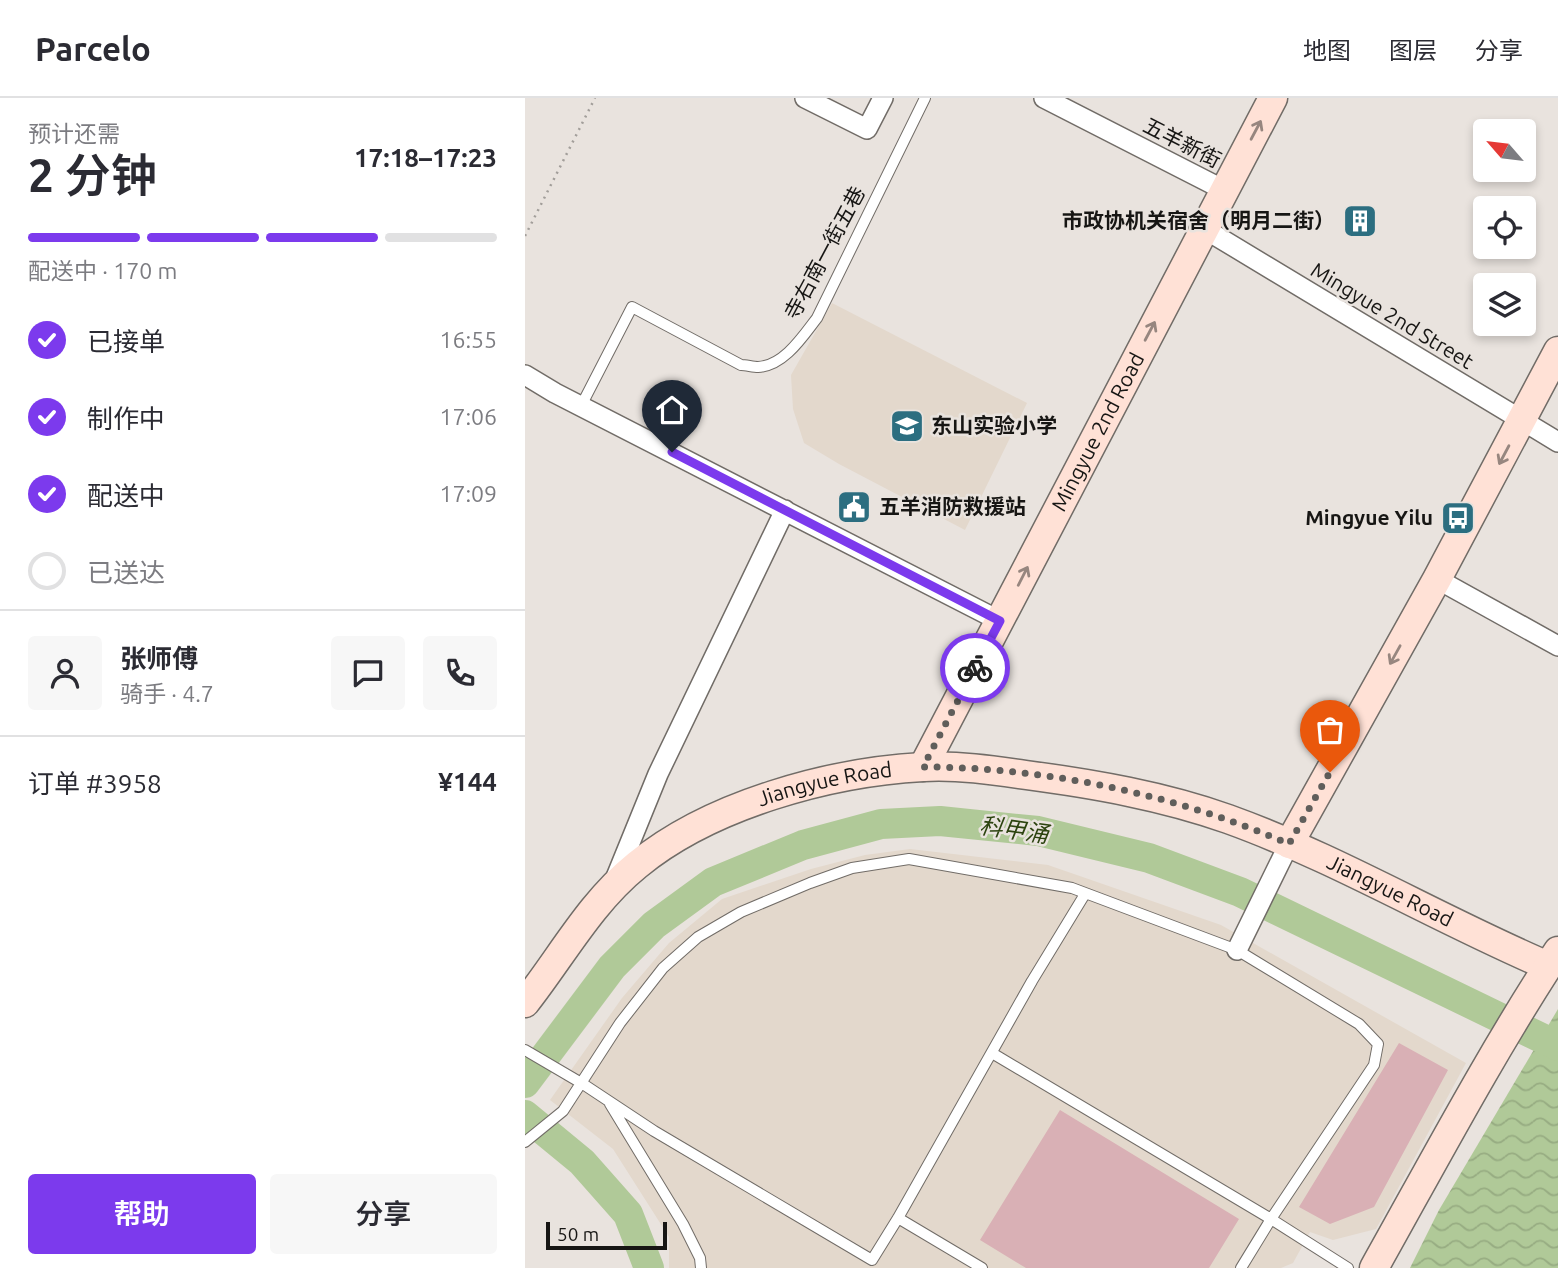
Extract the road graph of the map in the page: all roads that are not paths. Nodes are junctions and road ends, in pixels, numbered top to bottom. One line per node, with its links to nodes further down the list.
1 (805, 98): 2 (street)
2 (883, 98)
3 (925, 98): 10 (lane, 寺右南一街五巷)
4 (1044, 98): 6 (street, 五羊新街)
5 (1273, 98): 6 (street, Mingyue 2nd Road, one-way to 5)
6 (1224, 190): 7 (street, Mingyue 2nd Road)
7 (1203, 228): 11 (street, Mingyue 2nd Street); 15 (street, Mingyue 2nd Road, one-way to 7)
8 (1558, 351): 11 (street)
9 (525, 375): 10 (street)
10 (581, 407): 13 (street)
11 (1522, 422): 12 (street, Mingyue 2nd Street); 14 (street, one-way to 14)
12 (1558, 442)
13 (785, 510): 15 (street); 19 (street)
14 (1437, 579): 16 (street); 18 (street, one-way to 18)
15 (1000, 621): 17 (street, Mingyue 2nd Road)
16 (1558, 646)
17 (923, 767): 18 (street, Jiangyue Road); 19 (street, Jiangyue Road)
18 (1289, 844): 21 (street); 22 (street, Jiangyue Road)
19 (611, 889): 23 (street, Jiangyue Road)
20 (1085, 894): 21 (lane); 25 (lane); 26 (lane)
21 (1237, 950): 30 (lane)
22 (1546, 969): 35 (street)
23 (525, 1003)
24 (525, 1050): 26 (lane)
25 (992, 1053): 29 (lane); 30 (lane)
26 (583, 1084): 27 (lane); 28 (lane)
27 (608, 1100): 29 (lane); 31 (lane)
28 (529, 1139)
29 (898, 1218): 32 (lane)
30 (1271, 1219): 33 (lane); 34 (lane)
31 (701, 1268)
32 (982, 1268)
33 (1241, 1268)
34 (1348, 1268)
35 (1374, 1268)

